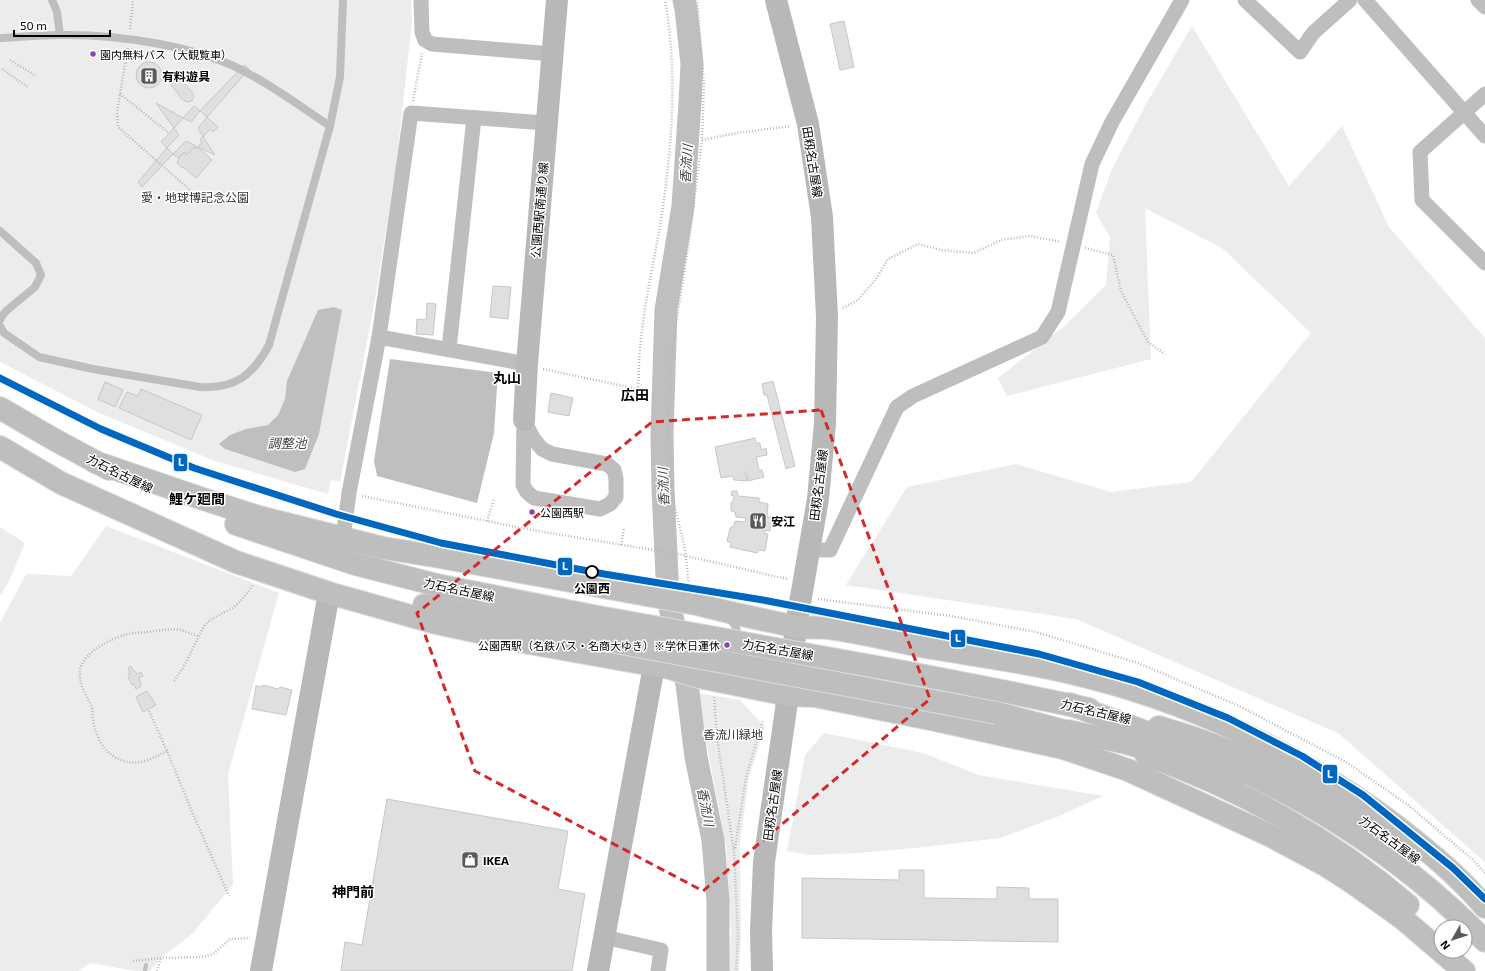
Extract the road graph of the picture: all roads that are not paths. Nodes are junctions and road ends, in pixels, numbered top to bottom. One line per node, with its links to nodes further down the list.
1 (52, 0): 12 (lane)
2 (343, 0): 19 (lane)
3 (421, 0): 14 (street)
4 (557, 0): 14 (street, 公園西駅南通り線)
5 (776, 0): 36 (street, 田籾名古屋線)
6 (1182, 0): 36 (street)
7 (1245, 0): 8 (street)
8 (1350, 0)
9 (1365, 0): 16 (street)
10 (1478, 0): 11 (street)
11 (1485, 7)
12 (60, 35): 13 (lane); 19 (lane)
13 (2, 38)
14 (552, 54): 18 (street, 公園西駅南通り線)
15 (1485, 94): 16 (street)
16 (1464, 112): 20 (street); 22 (street)
17 (474, 118): 18 (street); 25 (street); 26 (street)
18 (546, 124): 27 (street, 公園西駅南通り線)
19 (330, 126): 24 (lane)
20 (1485, 136)
21 (0, 231): 23 (lane)
22 (1485, 263)
23 (0, 320)
24 (0, 326)
25 (379, 337): 26 (street); 35 (street)
26 (449, 349): 27 (street)
27 (532, 366): 29 (street, 公園西駅南通り線)
28 (0, 408): 33 (main road, 力石名古屋線)
29 (524, 420): 32 (street); 34 (street)
30 (0, 437): 44 (main road, 力石名古屋線, bridge)
31 (0, 447): 37 (main road)
32 (552, 454): 34 (street); 34 (street)
33 (95, 462): 35 (main road); 43 (main road, 力石名古屋線, bridge)
34 (524, 471)
35 (342, 538): 38 (main road)
36 (809, 550): 39 (street, 田籾名古屋線)
37 (329, 593): 40 (main road); 54 (street)
38 (723, 611): 39 (main road); 41 (lane)
39 (796, 626): 42 (street, 田籾名古屋線); 45 (main road)
40 (662, 668): 41 (main road); 49 (street)
41 (708, 682): 42 (main road)
42 (788, 695): 57 (street, 田籾名古屋線); 58 (main road)
43 (1070, 704): 47 (main road, 力石名古屋線); 50 (main road)
44 (1068, 731): 46 (main road); 48 (main road, 力石名古屋線)
45 (1485, 907)
46 (1447, 919)
47 (1485, 919)
48 (1433, 927)
49 (604, 937): 55 (street); 56 (street)
50 (1485, 941)
51 (1473, 945): 52 (main road)
52 (1485, 958)
53 (1466, 959): 59 (main road)
54 (261, 971)
55 (598, 971)
56 (658, 971)
57 (762, 971)
58 (1464, 971)
59 (1478, 971)

